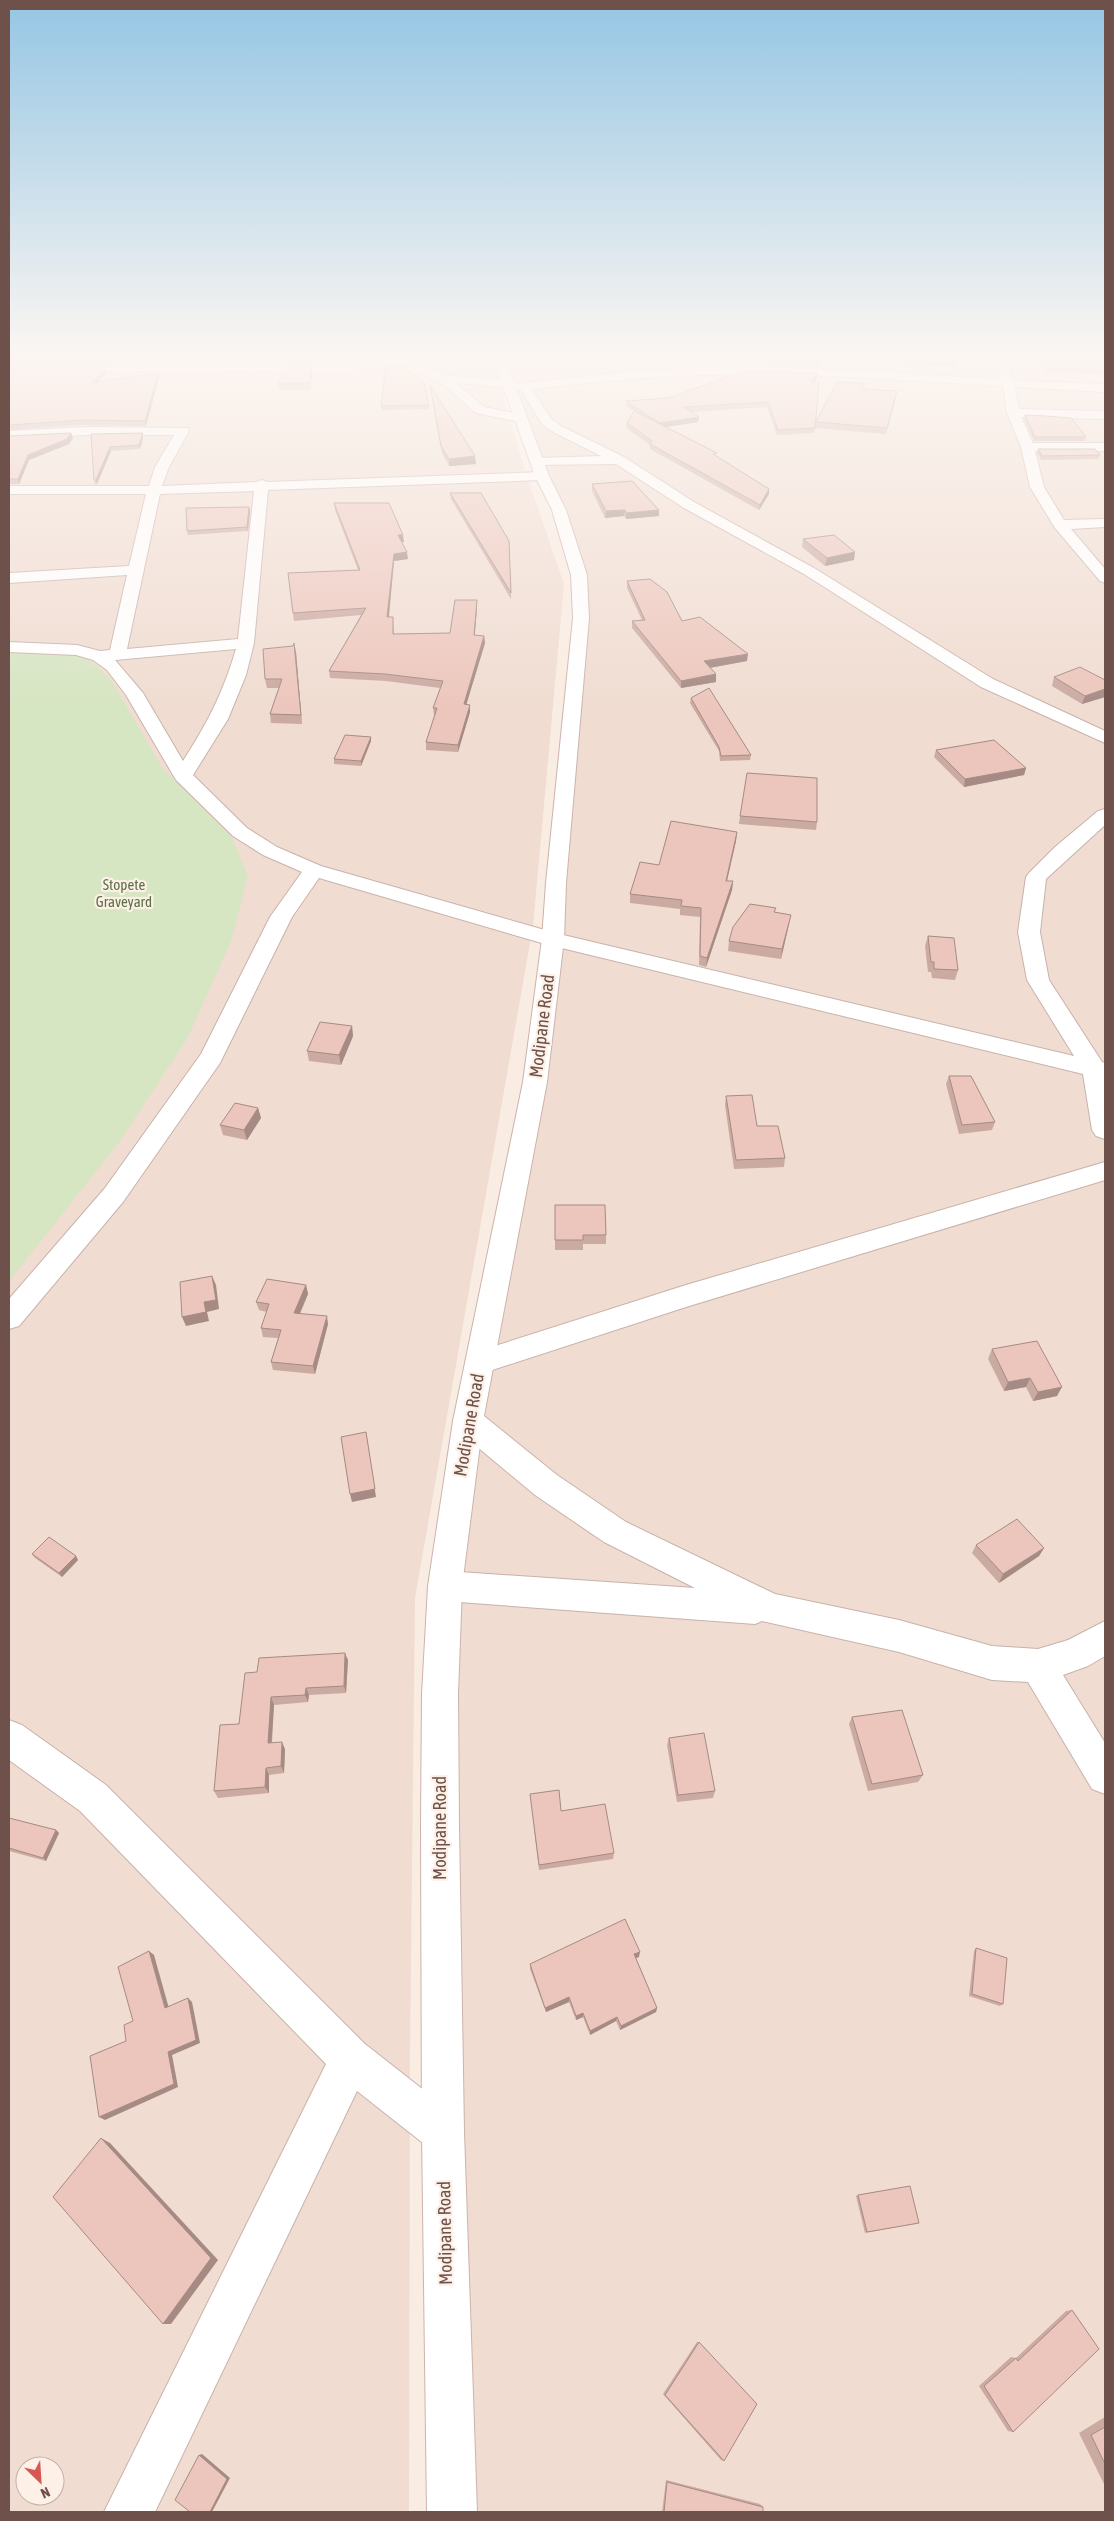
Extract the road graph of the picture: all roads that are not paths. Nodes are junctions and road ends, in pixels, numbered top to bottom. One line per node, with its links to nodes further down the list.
1 (159, 476): 8 (street)
2 (417, 476): 6 (street)
3 (543, 476): 21 (street, Modipane Road)
4 (644, 476): 17 (street)
5 (1034, 476): 10 (street)
6 (262, 484): 8 (street); 14 (street)
7 (9, 490): 8 (street)
8 (154, 490): 11 (street)
9 (1105, 523): 10 (street)
10 (1060, 526): 13 (street)
11 (136, 570): 12 (street); 16 (street)
12 (9, 578)
13 (1105, 578)
14 (246, 642): 16 (street); 18 (street)
15 (9, 647): 16 (street)
16 (108, 655): 18 (street)
17 (1105, 738)
18 (183, 776): 20 (street)
19 (1105, 815): 22 (street)
20 (314, 870): 21 (street); 25 (street)
21 (553, 939): 22 (street); 26 (street, Modipane Road)
22 (1100, 1070): 23 (street)
23 (1105, 1130)
24 (1105, 1171): 26 (street)
25 (9, 1318)
26 (480, 1362): 27 (street, Modipane Road)
27 (468, 1421): 28 (street, Modipane Road); 29 (street)
28 (444, 1586): 29 (street); 35 (street, Modipane Road)
29 (771, 1609): 31 (street)
30 (1105, 1637): 31 (street)
31 (1038, 1666): 33 (street)
32 (9, 1738): 34 (street)
33 (1105, 1776)
34 (350, 2059): 35 (street); 36 (street)
35 (443, 2132): 37 (street, Modipane Road)
36 (129, 2512)
37 (452, 2512)

